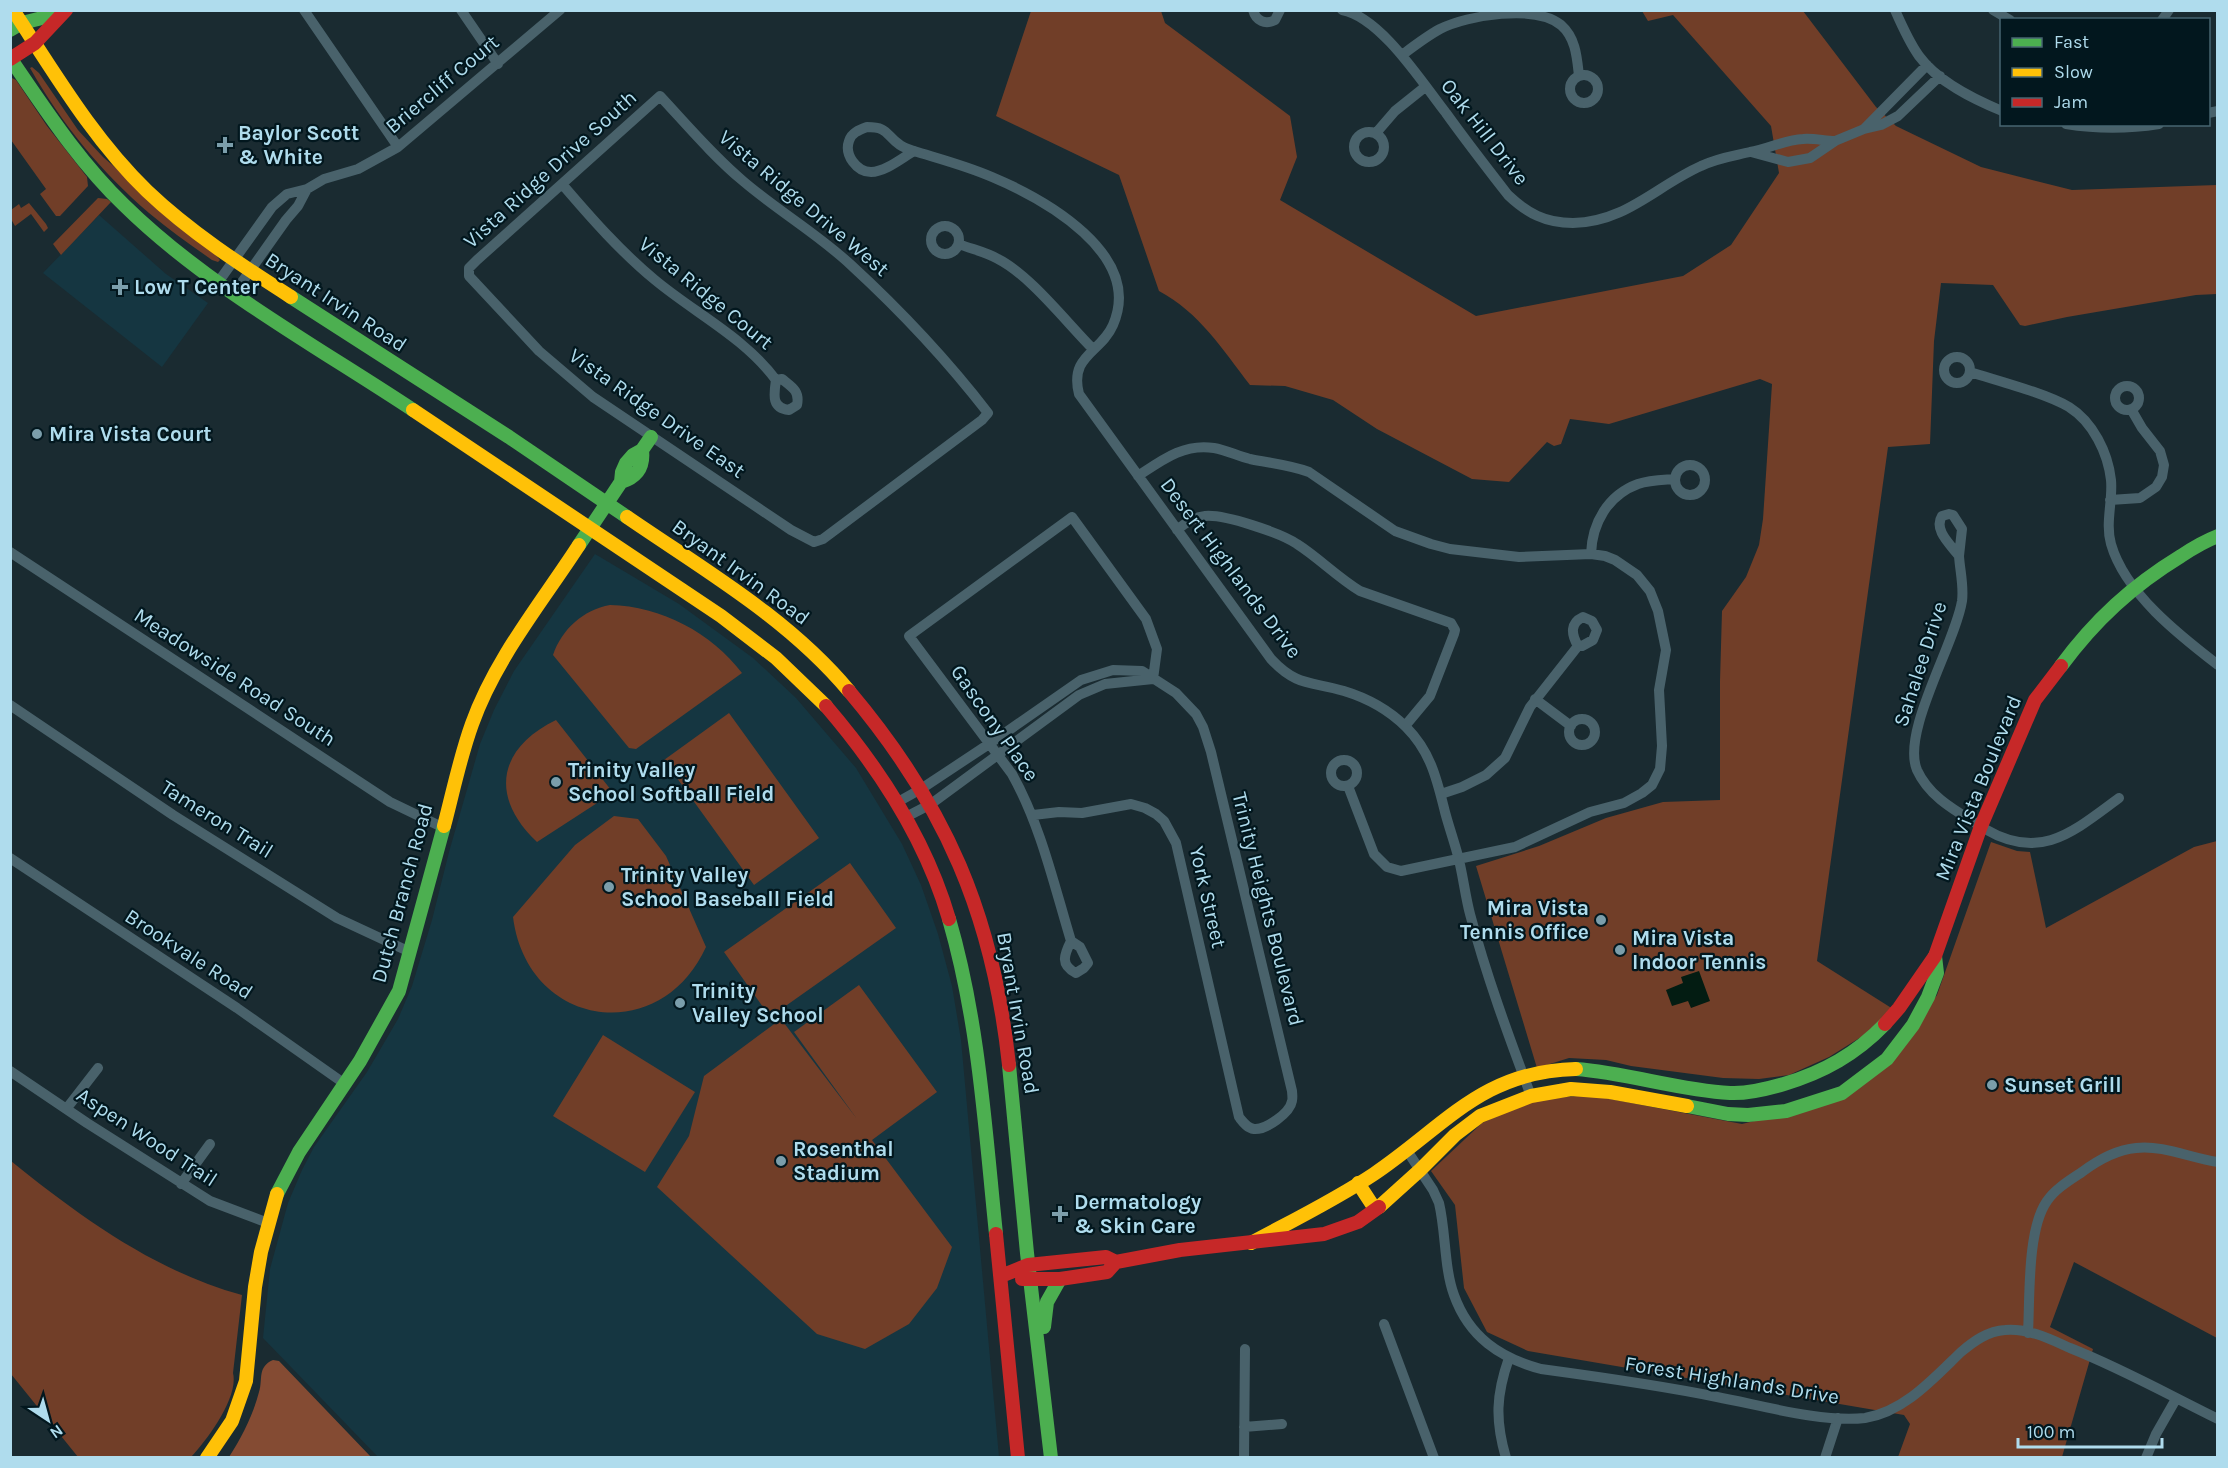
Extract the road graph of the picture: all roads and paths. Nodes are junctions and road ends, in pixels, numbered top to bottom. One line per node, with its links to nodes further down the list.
1 (13, 10): 12 (main road, Bryant Irvin Road)
2 (304, 10): 28 (street)
3 (461, 10): 16 (street)
4 (560, 10): 16 (street, Briercliff Court)
5 (1254, 10): 6 (street)
6 (1281, 10)
7 (1342, 10): 14 (street, Oak Hill Drive)
8 (1895, 10): 17 (street)
9 (1993, 10): 11 (street)
10 (64, 12): 12 (main road); 13 (main road)
11 (2007, 18)
12 (16, 27): 13 (main road, Bryant Irvin Road)
13 (35, 42): 15 (main road); 36 (main road, Bryant Irvin Road)
14 (1402, 55): 18 (street); 20 (street, Oak Hill Drive)
15 (11, 59): 39 (main road)
16 (498, 64): 28 (street, Briercliff Court)
17 (1927, 65): 19 (street); 25 (street, Oak Hill Drive)
18 (1579, 76)
19 (1941, 76): 22 (street); 25 (street, Oak Hill Drive)
20 (1425, 87): 26 (street); 30 (street, Oak Hill Drive)
21 (660, 96): 31 (street, Vista Ridge Drive South); 53 (street, Vista Ridge Drive West)
22 (2000, 110)
23 (2083, 126): 24 (street)
24 (2148, 126)
25 (1864, 129): 27 (street, Oak Hill Drive)
26 (1376, 133)
27 (1835, 141): 30 (street, Oak Hill Drive); 30 (street, Oak Hill Drive)
28 (398, 147): 32 (street, Briercliff Court)
29 (914, 151): 29 (street, Desert Highlands Drive); 41 (street, Desert Highlands Drive)
30 (1751, 152)
31 (562, 184): 38 (street, Vista Ridge Drive South); 43 (street, Vista Ridge Court)
32 (307, 189): 33 (street, Briercliff Court); 34 (street)
33 (267, 215): 34 (street); 36 (street, Briercliff Court)
34 (281, 226): 37 (street)
35 (959, 244): 41 (street)
36 (234, 260): 37 (main road, Bryant Irvin Road); 39 (street, Briercliff Court)
37 (250, 271): 40 (street); 49 (main road, Bryant Irvin Road)
38 (468, 272): 45 (street, Vista Ridge Drive East)
39 (219, 281): 40 (main road)
40 (235, 292): 50 (main road)
41 (1093, 349): 46 (street, Desert Highlands Drive)
42 (1970, 372): 48 (street)
43 (776, 380)
44 (2131, 409): 48 (street)
45 (651, 437): 49 (main road, Dutch Branch Road); 53 (street, Vista Ridge Drive East)
46 (1138, 476): 51 (street, Desert Highlands Drive); 55 (street)
47 (1675, 479): 55 (street)
48 (2110, 500): 57 (street)
49 (607, 503): 50 (main road, Dutch Branch Road); 68 (main road, Bryant Irvin Road)
50 (592, 528): 71 (main road); 76 (main road, Dutch Branch Road)
51 (1177, 530): 63 (street, Desert Highlands Drive); 63 (street)
52 (2217, 536): 57 (main road, Mira Vista Boulevard)
53 (814, 542)
54 (10, 552): 76 (street, Meadowside Road South)
55 (1591, 554): 78 (street)
56 (1959, 556): 75 (street, Sahalee Drive)
57 (2135, 588): 59 (street); 75 (main road, Mira Vista Boulevard)
58 (1578, 646): 61 (street)
59 (2217, 665)
60 (1153, 679): 65 (street, Trinity Heights Boulevard); 65 (street, Gascony Place); 66 (street); 88 (street, Trinity Heights Boulevard)
61 (1535, 699): 64 (street); 69 (street)
62 (10, 705): 80 (street, Tameron Trail)
63 (1405, 726): 69 (street, Desert Highlands Drive)
64 (1571, 726)
65 (990, 744): 66 (street, Gascony Place); 68 (street, Trinity Heights Boulevard)
66 (997, 755): 72 (street); 73 (street, Gascony Place)
67 (1348, 786): 78 (street)
68 (921, 789): 71 (street, Trinity Heights Boulevard); 72 (main road, Bryant Irvin Road)
69 (1441, 794): 78 (street, Desert Highlands Drive)
70 (2119, 798): 75 (street, Sahalee Drive)
71 (896, 803): 74 (main road)
72 (931, 804): 74 (street); 99 (main road, Bryant Irvin Road)
73 (1033, 815): 79 (street, Gascony Place); 88 (street, York Street)
74 (904, 818): 100 (main road)
75 (1981, 826): 81 (main road, Mira Vista Boulevard)
76 (442, 827): 80 (main road, Dutch Branch Road)
77 (10, 858): 85 (street, Brookvale Road)
78 (1459, 858): 84 (street, Desert Highlands Drive)
79 (1071, 941)
80 (410, 952): 85 (main road, Dutch Branch Road)
81 (1935, 956): 84 (main road, Mira Vista Boulevard); 86 (main road, Mira Vista Boulevard)
82 (98, 1068): 87 (street)
83 (10, 1071): 87 (street, Aspen Wood Trail)
84 (1523, 1076): 86 (street, Desert Highlands Drive); 90 (main road, Mira Vista Boulevard)
85 (345, 1084): 96 (main road, Dutch Branch Road)
86 (1530, 1096): 92 (main road, Mira Vista Boulevard)
87 (67, 1108): 94 (street, Aspen Wood Trail)
88 (1239, 1117)
89 (210, 1144): 94 (street)
90 (1406, 1149): 92 (street, Forest Highlands Drive); 93 (main road, Mira Vista Boulevard)
91 (2217, 1162): 104 (street)
92 (1420, 1170): 95 (main road, Mira Vista Boulevard); 106 (street, Forest Highlands Drive)
93 (1358, 1183): 95 (main road); 97 (main road, Mira Vista Boulevard)
94 (181, 1184): 96 (street, Aspen Wood Trail)
95 (1375, 1209): 97 (main road, Mira Vista Boulevard)
96 (268, 1223): 113 (main road, Dutch Branch Road)
97 (1251, 1243): 98 (main road, Mira Vista Boulevard)
98 (1116, 1262): 99 (main road, Mira Vista Boulevard); 101 (main road, Mira Vista Boulevard)
99 (1028, 1265): 100 (main road, Mira Vista Boulevard); 102 (main road, Bryant Irvin Road)
100 (1001, 1276): 102 (main road, Mira Vista Boulevard); 114 (main road)
101 (1060, 1279): 102 (main road, Mira Vista Boulevard); 107 (main road)
102 (1030, 1280): 107 (main road, Bryant Irvin Road)
103 (1384, 1324): 117 (street)
104 (2028, 1333): 108 (street, Forest Highlands Drive); 109 (street, Forest Highlands Drive)
105 (1245, 1349): 112 (street)
106 (1509, 1358): 109 (street, Forest Highlands Drive); 118 (street)
107 (1044, 1386): 115 (main road, Bryant Irvin Road)
108 (2176, 1399): 110 (street, Forest Highlands Drive); 120 (street)
109 (1838, 1418): 119 (street)
110 (2217, 1419)
111 (1282, 1424): 112 (street)
112 (1244, 1427): 116 (street)
113 (207, 1458)
114 (1018, 1458)
115 (1051, 1458)
116 (1244, 1458)
117 (1434, 1458)
118 (1506, 1458)
119 (1825, 1458)
120 (2146, 1458)

